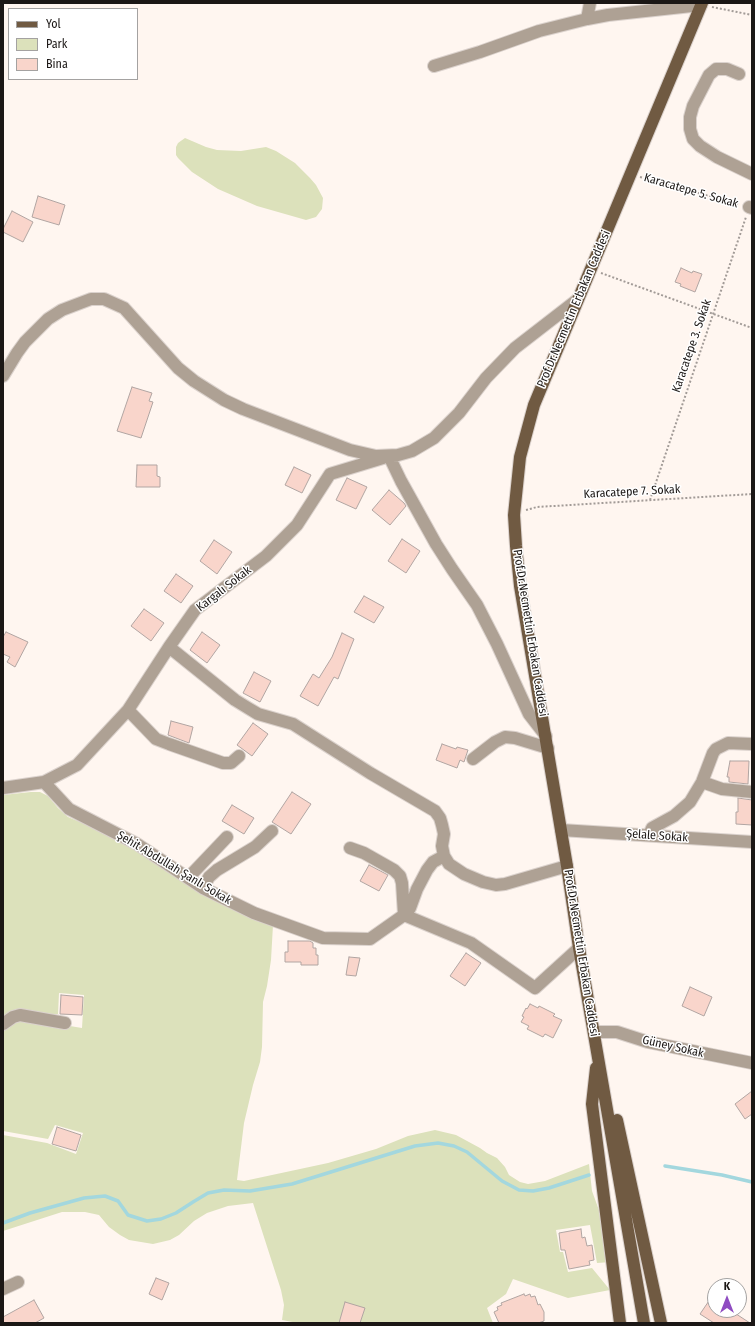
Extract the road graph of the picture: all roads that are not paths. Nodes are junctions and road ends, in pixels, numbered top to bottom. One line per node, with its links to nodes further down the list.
1 (590, 3): 3 (street)
2 (701, 4): 3 (street); 7 (main road, Prof.Dr.Necmettin Erbakan Caddesi)
3 (587, 19): 4 (street)
4 (434, 66)
5 (739, 74): 6 (street)
6 (752, 174)
7 (577, 300): 9 (street); 12 (main road, Prof.Dr.Necmettin Erbakan Caddesi)
8 (3, 376): 9 (street)
9 (389, 456): 10 (street, Kargalı Sokak); 12 (street)
10 (169, 647): 11 (street, Kargalı Sokak); 26 (street)
11 (128, 710): 14 (street); 16 (street, Kargalı Sokak)
12 (547, 742): 15 (street); 20 (main road, Prof.Dr.Necmettin Erbakan Caddesi)
13 (752, 744): 17 (street)
14 (239, 756)
15 (473, 759)
16 (44, 782): 18 (street); 28 (street, Şehit Abdullah Şanlı Sokak)
17 (702, 782): 19 (street); 22 (street)
18 (3, 788)
19 (752, 792)
20 (561, 830): 22 (street, Şelale Sokak); 27 (main road, Prof.Dr.Necmettin Erbakan Caddesi)
21 (272, 831): 29 (street)
22 (649, 835): 24 (street, Şelale Sokak)
23 (227, 836): 28 (street)
24 (752, 842)
25 (350, 848): 30 (street)
26 (444, 856): 27 (street); 30 (street)
27 (567, 866): 31 (main road, Prof.Dr.Necmettin Erbakan Caddesi)
28 (188, 878): 29 (street, Şehit Abdullah Şanlı Sokak)
29 (203, 888): 30 (street, Şehit Abdullah Şanlı Sokak)
30 (404, 915): 31 (street)
31 (579, 948): 34 (main road, Prof.Dr.Necmettin Erbakan Caddesi)
32 (65, 1023): 33 (street)
33 (3, 1024)
34 (594, 1032): 35 (main road, Prof.Dr.Necmettin Erbakan Caddesi); 36 (street, Güney Sokak)
35 (598, 1055): 39 (main road, Prof.Dr.Necmettin Erbakan Caddesi); 40 (main road, Prof.Dr.Necmettin Erbakan Caddesi); 41 (main road, Prof.Dr.Necmettin Erbakan Caddesi)
36 (752, 1063)
37 (18, 1282): 38 (street)
38 (3, 1289)
39 (620, 1323)
40 (644, 1323)
41 (661, 1323)

